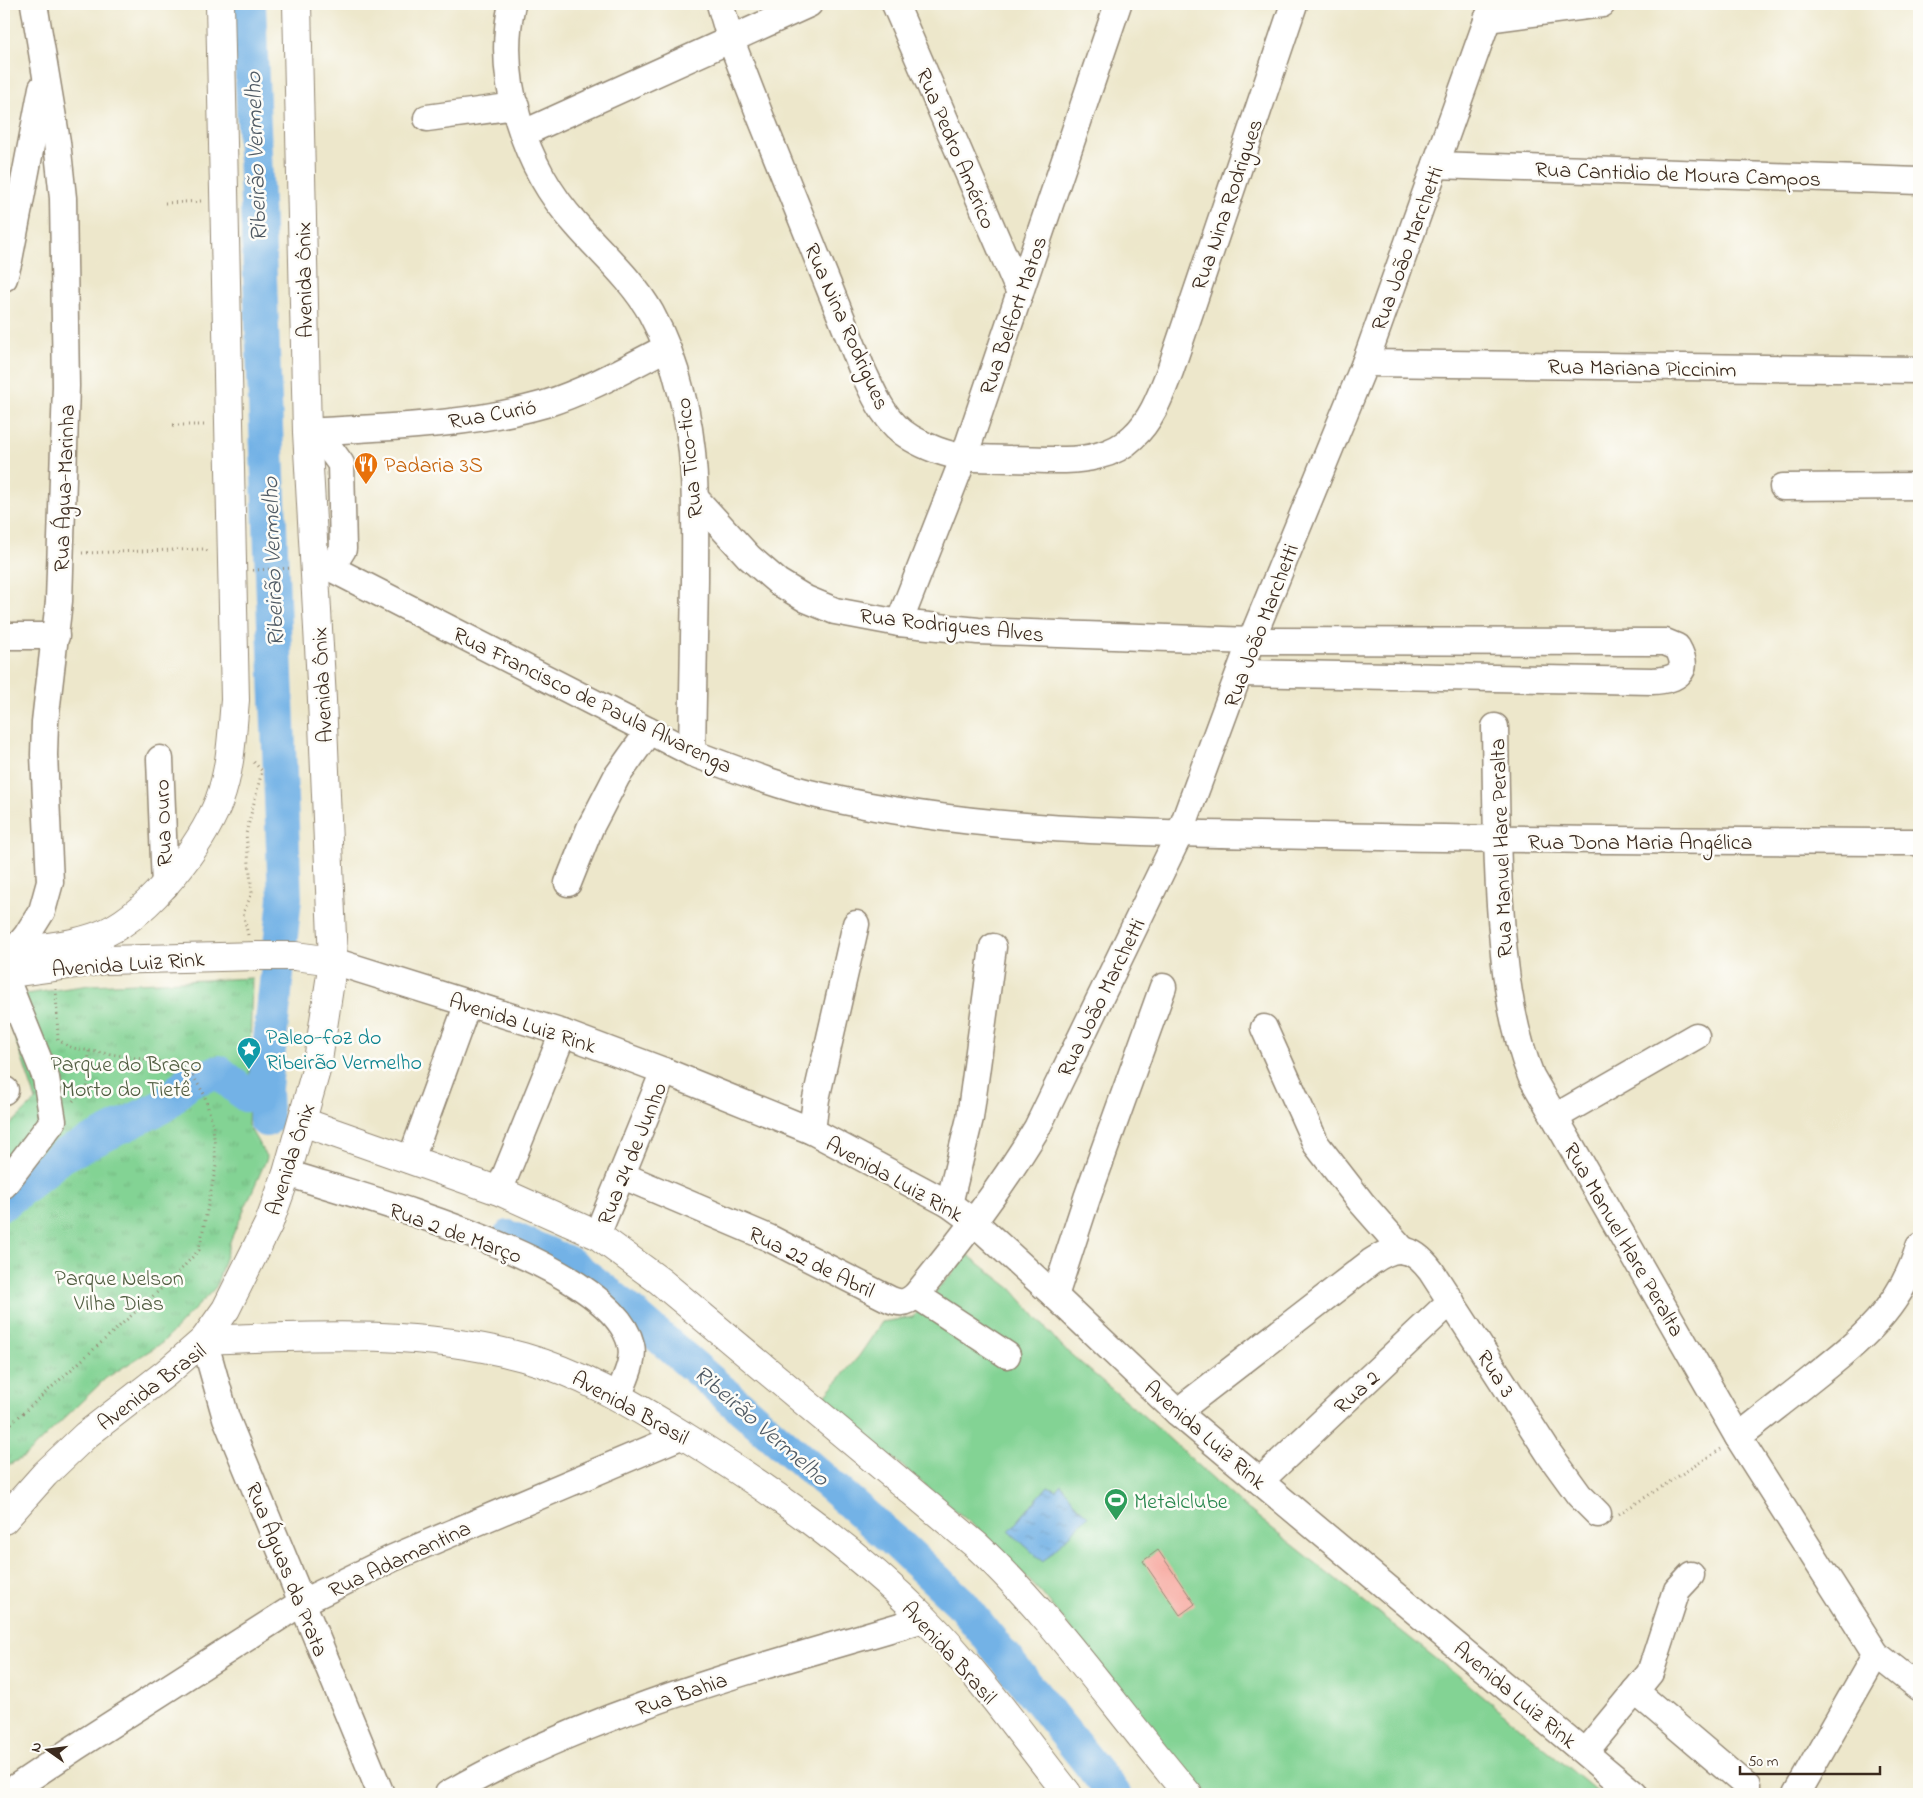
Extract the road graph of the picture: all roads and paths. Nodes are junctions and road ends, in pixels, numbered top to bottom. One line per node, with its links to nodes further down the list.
1 (34, 4): 13 (street, Rua Água-Marinha)
2 (220, 4): 19 (main road)
3 (297, 4): 28 (main road, Avenida Ônix)
4 (512, 4): 14 (street, Rua Tico-tico)
5 (720, 4): 12 (street, Rua Nina Rodrigues)
6 (809, 4): 12 (street)
7 (895, 4): 22 (street, Rua Pedro Américo)
8 (1118, 4): 22 (street, Rua Belfort Matos)
9 (1294, 4): 29 (street, Rua Nina Rodrigues)
10 (1602, 4): 11 (street)
11 (1490, 11): 17 (street, Rua João Marchetti)
12 (730, 38): 16 (street); 29 (street, Rua Nina Rodrigues)
13 (45, 71): 21 (street); 33 (street, Rua Água-Marinha)
14 (516, 106): 15 (street); 16 (street, Rua Tico-tico)
15 (427, 118)
16 (524, 134): 23 (street, Rua Tico-tico)
17 (1436, 165): 18 (street, Rua Cantidio de Moura Campos); 24 (street, Rua João Marchetti)
18 (1919, 181)
19 (224, 200): 20 (path); 27 (main road)
20 (165, 203)
21 (4, 278)
22 (1020, 293): 29 (street, Rua Belfort Matos)
23 (666, 348): 28 (street, Rua Curió); 32 (street, Rua Tico-tico)
24 (1365, 364): 25 (street, Rua Mariana Piccinim); 39 (street, Rua João Marchetti)
25 (1919, 370)
26 (173, 425): 27 (path)
27 (229, 425): 35 (main road)
28 (312, 432): 34 (main road, Avenida Ônix)
29 (964, 457): 36 (street, Rua Belfort Matos)
30 (1919, 486): 31 (street)
31 (1783, 487)
32 (696, 499): 36 (street, Rua Rodrigues Alves); 44 (street, Rua Tico-tico)
33 (61, 554): 35 (path); 38 (street, Rua Água-Marinha)
34 (313, 565): 35 (path); 42 (street, Rua Francisco de Paula Alvarenga); 54 (main road, Avenida Ônix)
35 (240, 569): 43 (main road)
36 (899, 623): 39 (street, Rua Rodrigues Alves)
37 (4, 636): 38 (street)
38 (56, 636): 55 (street, Rua Água-Marinha)
39 (1251, 641): 40 (street, Rua João Marchetti); 40 (street, Rua Rodrigues Alves)
40 (1240, 673): 46 (street, Rua João Marchetti)
41 (1495, 727): 47 (street, Rua Manuel Hare Peralta)
42 (649, 731): 44 (street, Rua Francisco de Paula Alvarenga); 49 (street)
43 (231, 738): 50 (main road); 53 (path)
44 (692, 753): 46 (street, Rua Francisco de Paula Alvarenga)
45 (160, 759): 50 (street, Rua Ouro)
46 (1180, 833): 47 (street, Rua Dona Maria Angélica); 74 (street, Rua João Marchetti)
47 (1496, 840): 48 (street, Rua Dona Maria Angélica); 64 (street, Rua Manuel Hare Peralta)
48 (1919, 842)
49 (568, 883)
50 (164, 886): 55 (main road)
51 (856, 924): 67 (street)
52 (994, 947): 73 (street)
53 (258, 956): 54 (main road, Avenida Luiz Rink); 56 (main road, Avenida Luiz Rink)
54 (333, 961): 58 (street, Avenida Luiz Rink); 66 (main road, Avenida Ônix)
55 (6, 964): 56 (main road, Avenida Luiz Rink); 65 (street)
56 (55, 967): 62 (path)
57 (1163, 987): 79 (street)
58 (468, 1003): 60 (street, Avenida Luiz Rink); 68 (street)
59 (1264, 1028): 77 (street, Rua 3)
60 (563, 1033): 63 (street, Avenida Luiz Rink); 72 (street)
61 (1696, 1036): 64 (street)
62 (90, 1051): 65 (path); 85 (path)
63 (664, 1071): 67 (street, Avenida Luiz Rink); 70 (street, Rua 24 de Junho)
64 (1555, 1117): 87 (street, Rua Manuel Hare Peralta)
65 (53, 1121): 71 (street)
66 (303, 1122): 68 (main road); 69 (main road, Avenida Ônix)
67 (812, 1131): 73 (street, Avenida Luiz Rink)
68 (410, 1159): 72 (main road)
69 (287, 1174): 81 (main road, Avenida Ônix); 83 (street, Rua 2 de Março)
70 (622, 1175): 75 (street, Rua 24 de Junho); 78 (street, Rua 22 de Abril)
71 (4, 1185)
72 (499, 1191): 75 (main road)
73 (949, 1204): 74 (street, Avenida Luiz Rink)
74 (975, 1223): 78 (street); 79 (street, Avenida Luiz Rink)
75 (597, 1234): 103 (main road)
76 (1919, 1247): 87 (street)
77 (1395, 1251): 80 (street, Rua 3); 84 (street)
78 (916, 1295): 82 (street)
79 (1055, 1296): 84 (street, Avenida Luiz Rink)
80 (1451, 1301): 88 (street, Rua 2); 89 (street, Rua 3)
81 (204, 1340): 83 (main road, Avenida Brasil); 90 (main road, Avenida Brasil); 92 (street, Rua Águas da Prata)
82 (1007, 1355)
83 (618, 1396): 86 (main road, Avenida Brasil)
84 (1177, 1412): 88 (street, Avenida Luiz Rink)
85 (4, 1430)
86 (683, 1435): 92 (street, Rua Adamantina); 93 (main road, Avenida Brasil)
87 (1738, 1437): 89 (path); 94 (street, Rua Manuel Hare Peralta)
88 (1260, 1481): 97 (street, Avenida Luiz Rink)
89 (1598, 1514)
90 (4, 1520)
91 (1692, 1575): 96 (street)
92 (301, 1603): 99 (street, Rua Adamantina); 100 (street, Rua Águas da Prata)
93 (924, 1619): 101 (street, Rua Bahia); 102 (main road, Avenida Brasil)
94 (1876, 1654): 95 (street, Rua Manuel Hare Peralta); 105 (street)
95 (1919, 1688)
96 (1634, 1691): 97 (street); 98 (street)
97 (1585, 1752): 104 (street, Avenida Luiz Rink)
98 (1747, 1786)
99 (6, 1794)
100 (381, 1794)
101 (448, 1794)
102 (1068, 1794)
103 (1188, 1794)
104 (1634, 1794)
105 (1796, 1794)

